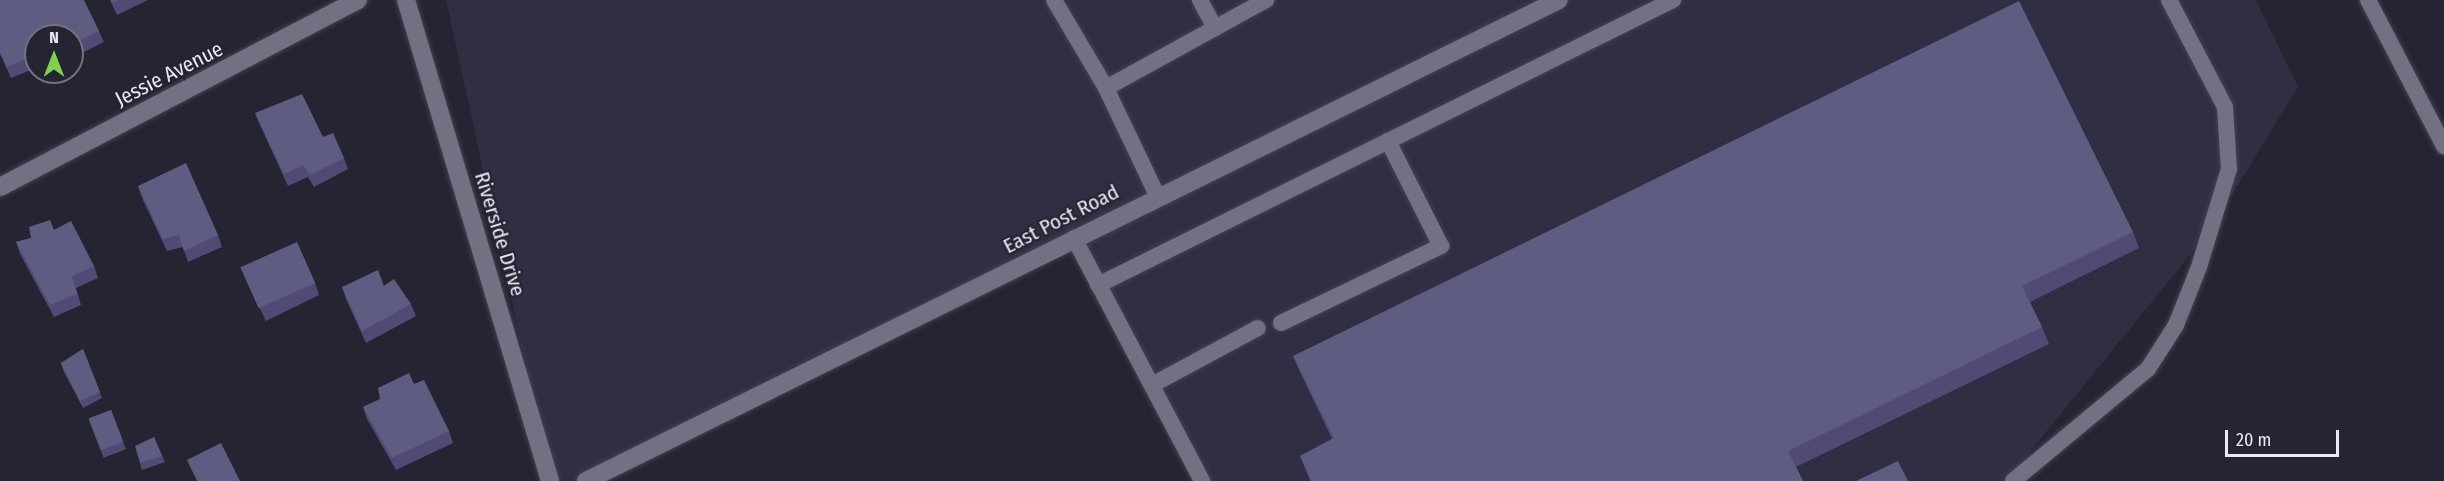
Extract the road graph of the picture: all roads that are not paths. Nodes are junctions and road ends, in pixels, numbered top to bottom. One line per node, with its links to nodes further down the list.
1 (358, 0): 14 (street, Jessie Avenue)
2 (406, 0): 21 (street, Riverside Drive)
3 (1054, 0): 11 (lane)
4 (1200, 0): 10 (lane)
5 (1266, 0): 10 (lane)
6 (1558, 0): 15 (street, East Post Road)
7 (1673, 0): 12 (lane)
8 (2169, 0): 24 (lane)
9 (2368, 0): 13 (lane)
10 (1215, 28): 11 (lane)
11 (1106, 88): 15 (lane)
12 (1388, 141): 17 (lane); 18 (lane)
13 (2444, 146)
14 (0, 187)
15 (1158, 195): 16 (street, East Post Road)
16 (1074, 238): 17 (lane); 22 (street, East Post Road)
17 (1098, 285): 20 (lane)
18 (1281, 323)
19 (1258, 327): 20 (lane)
20 (1152, 385): 23 (lane)
21 (550, 481)
22 (586, 481)
23 (1202, 481)
24 (2013, 481)

